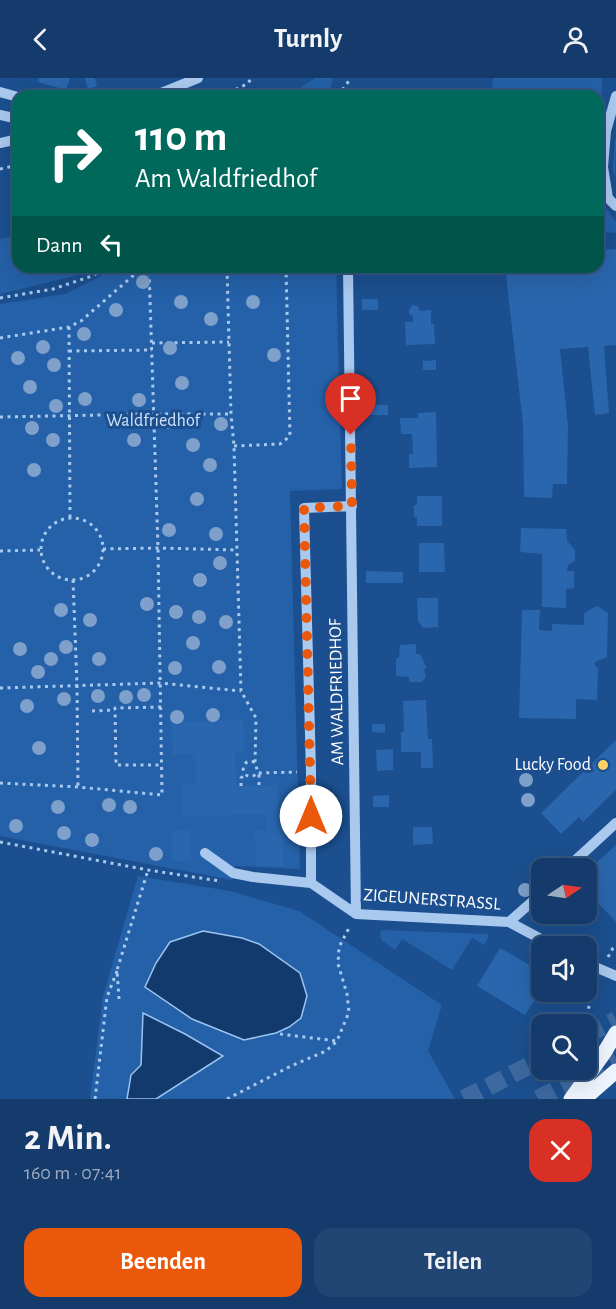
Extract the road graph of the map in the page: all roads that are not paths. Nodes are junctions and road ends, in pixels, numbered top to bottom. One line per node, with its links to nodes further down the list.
1 (198, 78): 2 (street)
2 (169, 90)
3 (616, 96): 4 (street)
4 (604, 154)
5 (604, 172): 6 (street)
6 (616, 206)
7 (348, 273): 8 (street, AM WALDFRIEDHOF)
8 (352, 506): 12 (street, AM WALDFRIEDHOF); 14 (street, AM WALDFRIEDHOF)
9 (616, 823): 11 (street)
10 (206, 853): 12 (street, ZIGEUNERSTRASSL)
11 (578, 858)
12 (311, 883): 14 (street, ZIGEUNERSTRASSL)
13 (531, 903): 15 (street, ZIGEUNERSTRASSL)
14 (356, 914): 15 (street, ZIGEUNERSTRASSL)
15 (509, 922): 16 (street, ZIGEUNERSTRASSL)
16 (535, 936)
17 (597, 967): 18 (street)
18 (616, 976)
19 (616, 1033): 21 (main road)
20 (616, 1071): 22 (main road)
21 (571, 1099)
22 (584, 1099)

